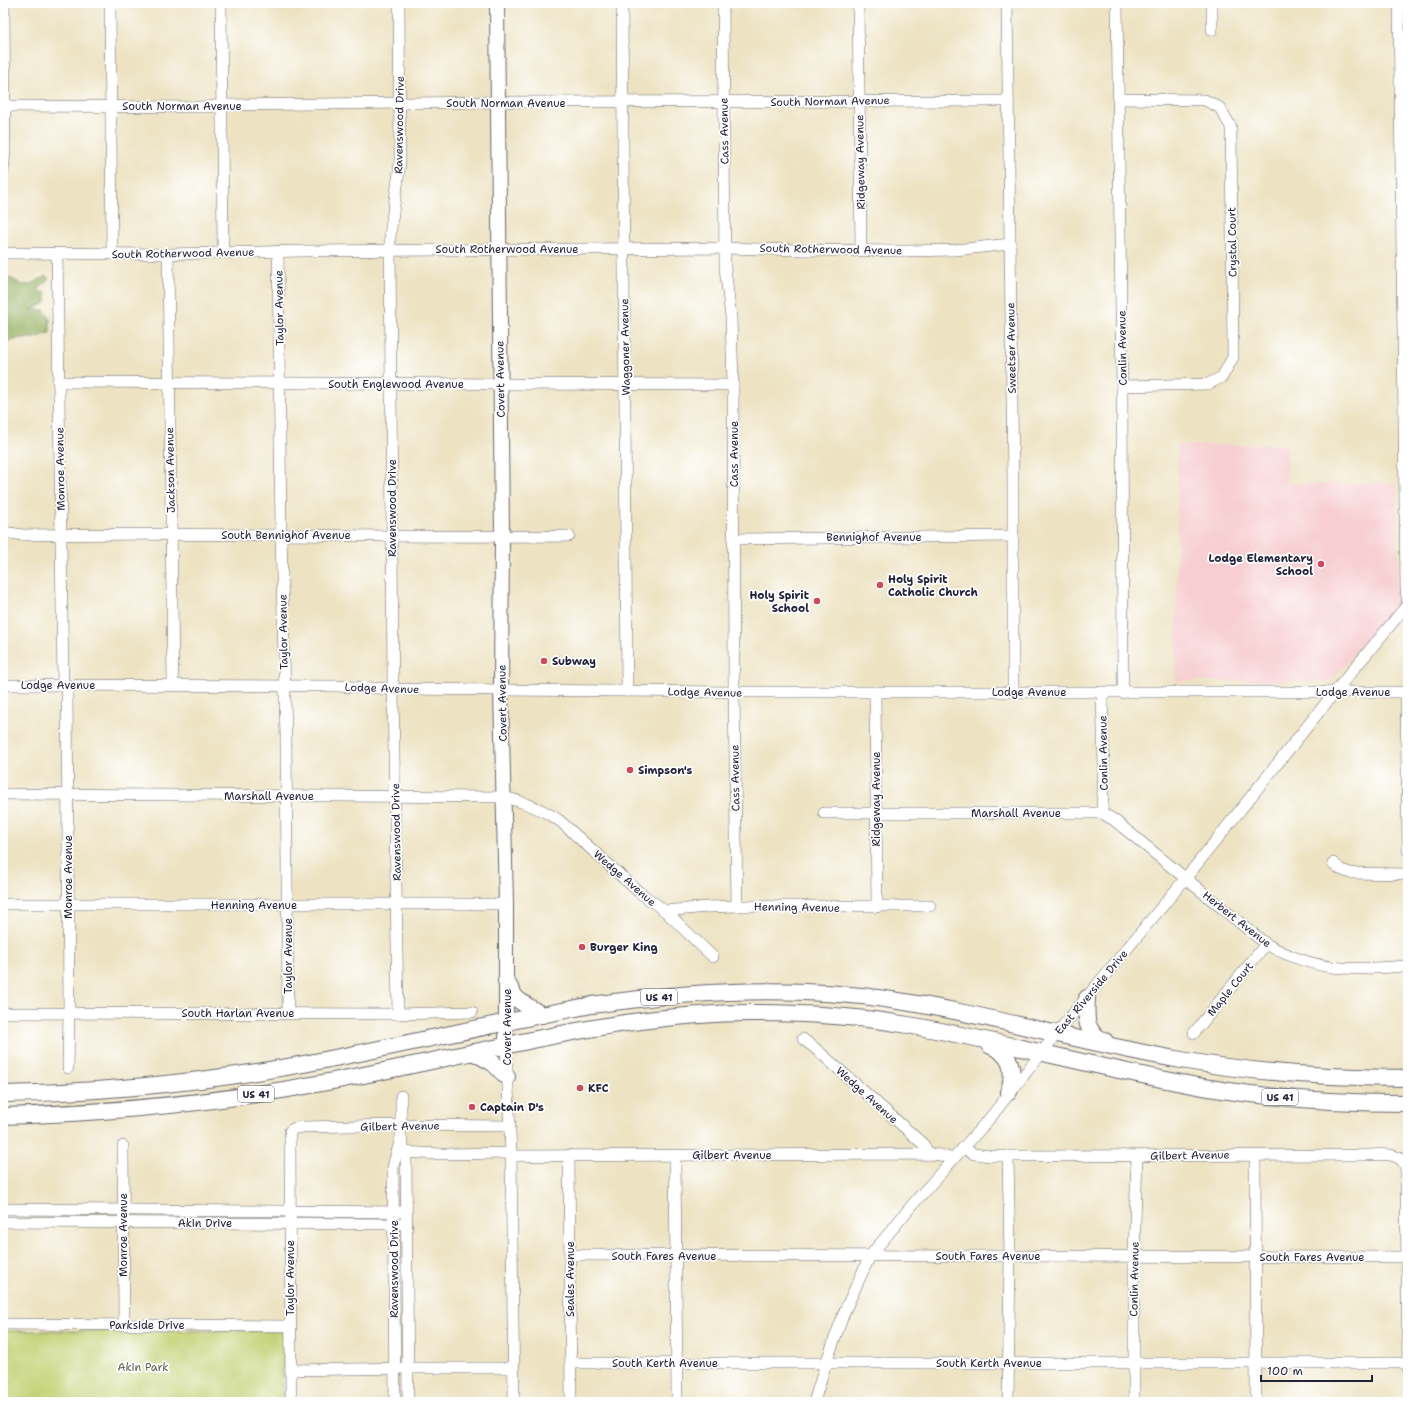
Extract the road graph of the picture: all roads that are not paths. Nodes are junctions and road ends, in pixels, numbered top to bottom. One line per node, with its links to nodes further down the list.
1 (4, 3): 22 (street)
2 (110, 3): 23 (street)
3 (221, 3): 21 (street)
4 (399, 3): 20 (street, Ravenswood Drive)
5 (497, 3): 18 (main road, Covert Avenue)
6 (622, 3): 19 (street, Waggoner Avenue)
7 (723, 3): 15 (street, Cass Avenue)
8 (858, 3): 16 (street, Ridgeway Avenue)
9 (1007, 3): 17 (street, Sweetser Avenue)
10 (1117, 3): 14 (street, Conlin Avenue)
11 (1212, 3): 13 (street)
12 (1399, 3): 54 (street)
13 (1212, 30)
14 (1118, 99): 44 (street, Conlin Avenue); 44 (street, Crystal Court)
15 (724, 101): 16 (street, South Norman Avenue); 19 (street, South Norman Avenue); 27 (street, Cass Avenue)
16 (859, 101): 17 (street, South Norman Avenue); 30 (street, Ridgeway Avenue)
17 (1008, 101): 25 (street, Sweetser Avenue)
18 (498, 102): 19 (street, South Norman Avenue); 20 (street, South Norman Avenue); 28 (main road, Covert Avenue)
19 (622, 102): 26 (street, Waggoner Avenue)
20 (400, 103): 21 (street, South Norman Avenue); 29 (street, Ravenswood Drive)
21 (222, 105): 23 (street, South Norman Avenue); 32 (street)
22 (5, 106): 23 (street, South Norman Avenue); 24 (street)
23 (112, 106): 35 (street)
24 (3, 172)
25 (1010, 244): 30 (street, South Rotherwood Avenue); 52 (street, Sweetser Avenue)
26 (624, 248): 27 (street, South Rotherwood Avenue); 28 (street, South Rotherwood Avenue); 42 (street, Waggoner Avenue)
27 (725, 248): 30 (street, South Rotherwood Avenue); 43 (street, Cass Avenue)
28 (499, 249): 29 (street, South Rotherwood Avenue); 41 (main road, Covert Avenue)
29 (390, 250): 31 (street, South Rotherwood Avenue); 40 (street, Ravenswood Drive)
30 (861, 250)
31 (278, 251): 32 (street, South Rotherwood Avenue); 39 (street, Taylor Avenue)
32 (223, 252): 36 (street, South Rotherwood Avenue)
33 (3, 253): 34 (street, South Rotherwood Avenue)
34 (57, 253): 35 (street, South Rotherwood Avenue); 37 (street, Monroe Avenue)
35 (112, 254): 36 (street, South Rotherwood Avenue)
36 (168, 254): 38 (street, Jackson Avenue)
37 (58, 382): 38 (street, South Englewood Avenue); 47 (street, Monroe Avenue)
38 (169, 383): 39 (street, South Englewood Avenue); 46 (street, Jackson Avenue)
39 (280, 383): 40 (street, South Englewood Avenue); 48 (street, Taylor Avenue)
40 (391, 383): 41 (street, South Englewood Avenue); 49 (street, Ravenswood Drive)
41 (500, 384): 42 (street, South Englewood Avenue); 50 (main road, Covert Avenue)
42 (625, 384): 43 (street, South Englewood Avenue); 61 (street, Waggoner Avenue)
43 (733, 385): 53 (street, Cass Avenue)
44 (1122, 386): 67 (street, Conlin Avenue)
45 (3, 532): 47 (street, South Bennighof Avenue)
46 (171, 534): 47 (street, South Bennighof Avenue); 48 (street, South Bennighof Avenue); 57 (street, Jackson Avenue)
47 (61, 535): 56 (street, Monroe Avenue)
48 (280, 535): 49 (street, South Bennighof Avenue); 58 (street, Taylor Avenue)
49 (392, 535): 50 (street, South Bennighof Avenue); 59 (street, Ravenswood Drive)
50 (502, 536): 51 (street, South Bennighof Avenue); 60 (main road, Covert Avenue)
51 (569, 536)
52 (1013, 536): 53 (street, Bennighof Avenue); 64 (street, Sweetser Avenue)
53 (734, 539): 62 (street, Cass Avenue)
54 (1408, 605): 68 (street, East Riverside Drive)
55 (3, 685): 56 (street, Lodge Avenue)
56 (65, 685): 57 (street, Lodge Avenue); 70 (street, Monroe Avenue)
57 (173, 686): 58 (street, Lodge Avenue)
58 (284, 686): 59 (street, Lodge Avenue); 71 (street, Taylor Avenue)
59 (394, 689): 60 (street, Lodge Avenue); 72 (street, Ravenswood Drive)
60 (501, 690): 61 (street, Lodge Avenue); 73 (main road, Covert Avenue)
61 (627, 691): 62 (street, Lodge Avenue)
62 (734, 692): 63 (street, Lodge Avenue); 87 (street, Cass Avenue)
63 (875, 692): 64 (street, Lodge Avenue); 76 (street, Ridgeway Avenue)
64 (1013, 692): 66 (street, Lodge Avenue)
65 (1407, 692): 68 (street, Lodge Avenue); 78 (street)
66 (1102, 693): 67 (street, Lodge Avenue); 77 (street, Conlin Avenue)
67 (1123, 693): 68 (street, Lodge Avenue)
68 (1334, 693): 81 (street, East Riverside Drive)
69 (3, 794): 70 (street, Marshall Avenue)
70 (68, 794): 71 (street, Marshall Avenue); 83 (street, Monroe Avenue)
71 (286, 796): 72 (street, Marshall Avenue); 85 (street, Taylor Avenue)
72 (396, 796): 73 (street, Marshall Avenue); 86 (street, Ravenswood Drive)
73 (504, 797): 74 (street, Marshall Avenue); 84 (main road, Covert Avenue)
74 (533, 806): 90 (street, Wedge Avenue)
75 (824, 813): 76 (street, Marshall Avenue)
76 (876, 813): 77 (street, Marshall Avenue); 89 (street, Ridgeway Avenue)
77 (1102, 813): 81 (street)
78 (1408, 851)
79 (1333, 863): 80 (street)
80 (1408, 874)
81 (1185, 879): 91 (street, Herbert Avenue); 95 (street, East Riverside Drive)
82 (3, 904): 83 (street, Henning Avenue)
83 (68, 904): 85 (street, Henning Avenue); 98 (street, Monroe Avenue)
84 (506, 904): 86 (street, Henning Avenue); 94 (main road, Covert Avenue)
85 (288, 905): 86 (street, Henning Avenue); 99 (street, Taylor Avenue)
86 (397, 905): 100 (street, Ravenswood Drive)
87 (737, 906): 89 (street, Henning Avenue); 90 (street, Henning Avenue)
88 (930, 906): 89 (street, Henning Avenue)
89 (877, 907)
90 (665, 911): 92 (street, Wedge Avenue)
91 (1266, 944): 93 (street, Herbert Avenue); 104 (street, Maple Court)
92 (713, 957)
93 (1408, 966)
94 (506, 982): 101 (highway); 102 (main road, Covert Avenue)
95 (1087, 998): 103 (street, East Riverside Drive); 108 (highway)
96 (472, 1012): 100 (street, South Harlan Avenue)
97 (3, 1013): 98 (street, South Harlan Avenue)
98 (69, 1013): 99 (street, South Harlan Avenue); 111 (street, Monroe Avenue)
99 (288, 1013): 100 (street, South Harlan Avenue)
100 (398, 1014)
101 (542, 1015): 102 (highway, US 41); 103 (highway, US 41)
102 (505, 1023): 107 (main road, Covert Avenue); 115 (highway, US 41)
103 (1056, 1033): 108 (highway, US 41); 110 (street, East Riverside Drive)
104 (1194, 1033)
105 (965, 1035): 107 (highway, US 41); 110 (highway, US 41); 114 (highway)
106 (803, 1039): 126 (street, Wedge Avenue)
107 (506, 1045): 109 (highway, US 41); 112 (street, Covert Avenue)
108 (1133, 1050): 113 (highway, US 41)
109 (473, 1052): 112 (highway); 118 (highway, US 41)
110 (1041, 1052): 114 (street, East Riverside Drive); 117 (highway, US 41)
111 (68, 1068)
112 (507, 1076): 120 (street, Covert Avenue)
113 (1408, 1078)
114 (1009, 1092): 123 (street, East Riverside Drive)
115 (3, 1094)
116 (401, 1096): 119 (street, Ravenswood Drive)
117 (1408, 1104)
118 (3, 1116)
119 (401, 1126): 120 (street, Gilbert Avenue); 121 (street, Gilbert Avenue); 124 (street, Ravenswood Drive)
120 (510, 1126): 125 (street, Covert Avenue)
121 (291, 1130): 135 (street, Taylor Avenue)
122 (123, 1146): 134 (street, Monroe Avenue)
123 (963, 1148): 130 (street, Gilbert Avenue); 132 (street, East Riverside Drive)
124 (401, 1152): 125 (street, Gilbert Avenue); 136 (street, Ravenswood Drive); 137 (street, Ravenswood Drive)
125 (511, 1154): 127 (street, Gilbert Avenue); 162 (street, Covert Avenue)
126 (929, 1154): 129 (street, Gilbert Avenue); 132 (street, Gilbert Avenue)
127 (569, 1155): 129 (street, Gilbert Avenue); 143 (street, Seales Avenue)
128 (1255, 1155): 131 (street, Gilbert Avenue); 148 (street); 149 (street, Gilbert Avenue)
129 (675, 1156): 144 (street)
130 (1008, 1156): 131 (street, Gilbert Avenue); 146 (street)
131 (1137, 1156): 147 (street, Conlin Avenue)
132 (953, 1159): 145 (street, East Riverside Drive)
133 (3, 1209): 134 (street, Akin Drive)
134 (123, 1210): 135 (street, Akin Drive); 139 (street, Monroe Avenue)
135 (290, 1211): 136 (street, Akin Drive); 140 (street, Taylor Avenue)
136 (394, 1211): 137 (street, Akin Drive); 141 (street, Ravenswood Drive)
137 (406, 1212): 142 (street, Ravenswood Drive)
138 (3, 1222): 139 (street, Akin Drive)
139 (123, 1223): 140 (street, Akin Drive); 151 (street, Monroe Avenue)
140 (290, 1223): 141 (street, Akin Drive); 152 (street, Taylor Avenue)
141 (394, 1224): 142 (street, Akin Drive); 160 (street, Ravenswood Drive)
142 (406, 1224): 161 (street, Ravenswood Drive)
143 (570, 1255): 144 (street, South Fares Avenue); 153 (street, Seales Avenue)
144 (676, 1256): 145 (street, South Fares Avenue); 154 (street)
145 (870, 1256): 146 (street, South Fares Avenue); 155 (street, East Riverside Drive)
146 (1010, 1256): 147 (street, South Fares Avenue); 156 (street)
147 (1134, 1257): 148 (street, South Fares Avenue); 158 (street, Conlin Avenue)
148 (1256, 1257): 149 (street, South Fares Avenue); 159 (street)
149 (1406, 1257): 157 (street)
150 (3, 1324): 151 (street, Parkside Drive)
151 (124, 1325): 152 (street, Parkside Drive)
152 (290, 1326): 164 (street, Taylor Avenue)
153 (571, 1363): 154 (street, South Kerth Avenue); 169 (street, Seales Avenue)
154 (677, 1363): 155 (street, South Kerth Avenue); 170 (street)
155 (826, 1363): 156 (street, South Kerth Avenue); 171 (street, East Riverside Drive)
156 (1009, 1363): 158 (street, South Kerth Avenue); 172 (street)
157 (1408, 1363): 159 (street, South Kerth Avenue); 163 (street)
158 (1134, 1364): 159 (street, South Kerth Avenue); 173 (street, Conlin Avenue)
159 (1256, 1364): 174 (street)
160 (395, 1368): 161 (street); 164 (street); 166 (street, Ravenswood Drive)
161 (408, 1368): 162 (street); 167 (street, Ravenswood Drive)
162 (513, 1368): 168 (street, Covert Avenue)
163 (1408, 1369)
164 (291, 1370): 165 (street, Taylor Avenue)
165 (291, 1402)
166 (395, 1402)
167 (408, 1402)
168 (514, 1402)
169 (571, 1402)
170 (677, 1402)
171 (814, 1402)
172 (1008, 1402)
173 (1134, 1402)
174 (1256, 1402)

